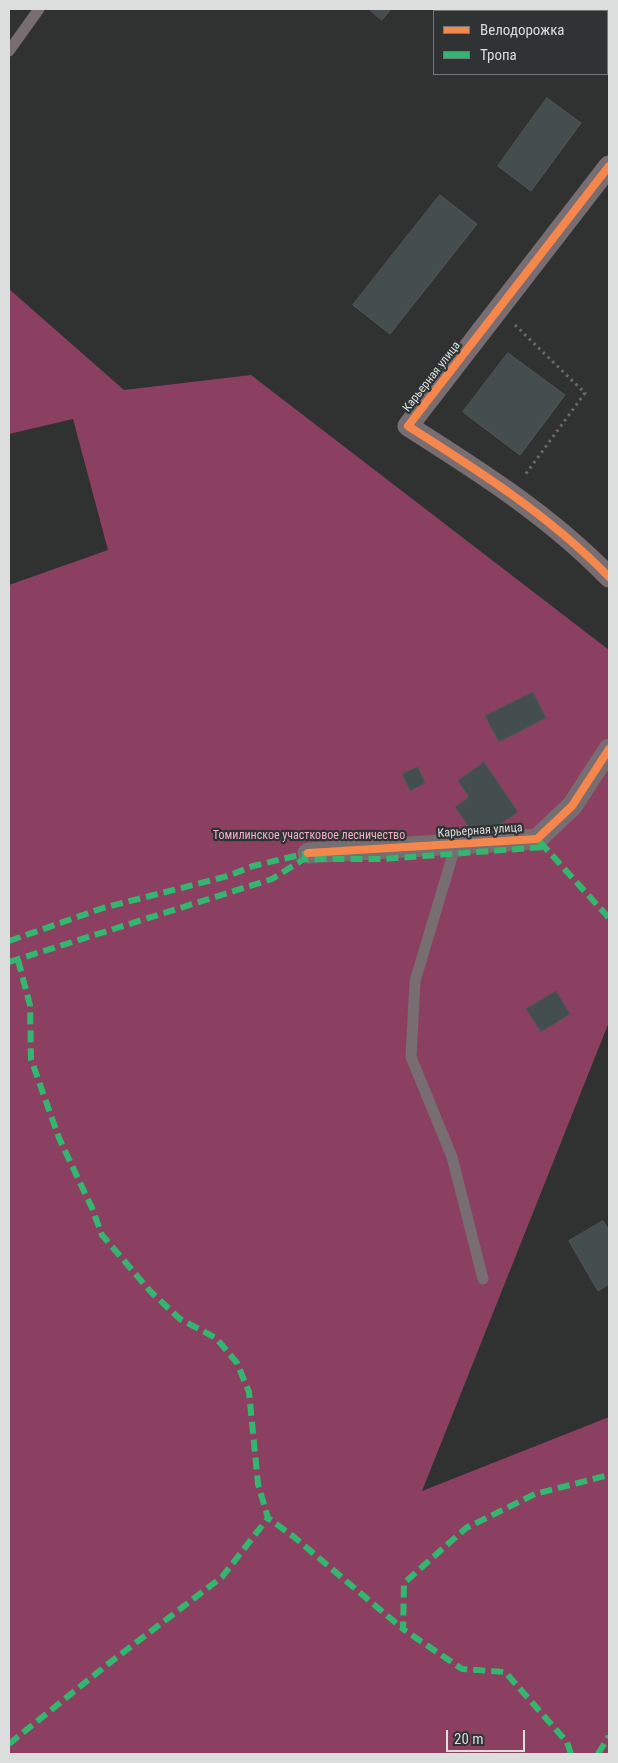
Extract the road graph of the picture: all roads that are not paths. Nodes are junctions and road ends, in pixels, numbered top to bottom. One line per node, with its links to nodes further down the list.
1 (39, 9): 2 (lane)
2 (9, 51)
3 (609, 166): 4 (street, Карьерная улица)
4 (609, 577)
5 (609, 749): 6 (street, Карьерная улица)
6 (456, 844): 7 (street, Карьерная улица); 8 (lane)
7 (308, 853)
8 (484, 1279)

